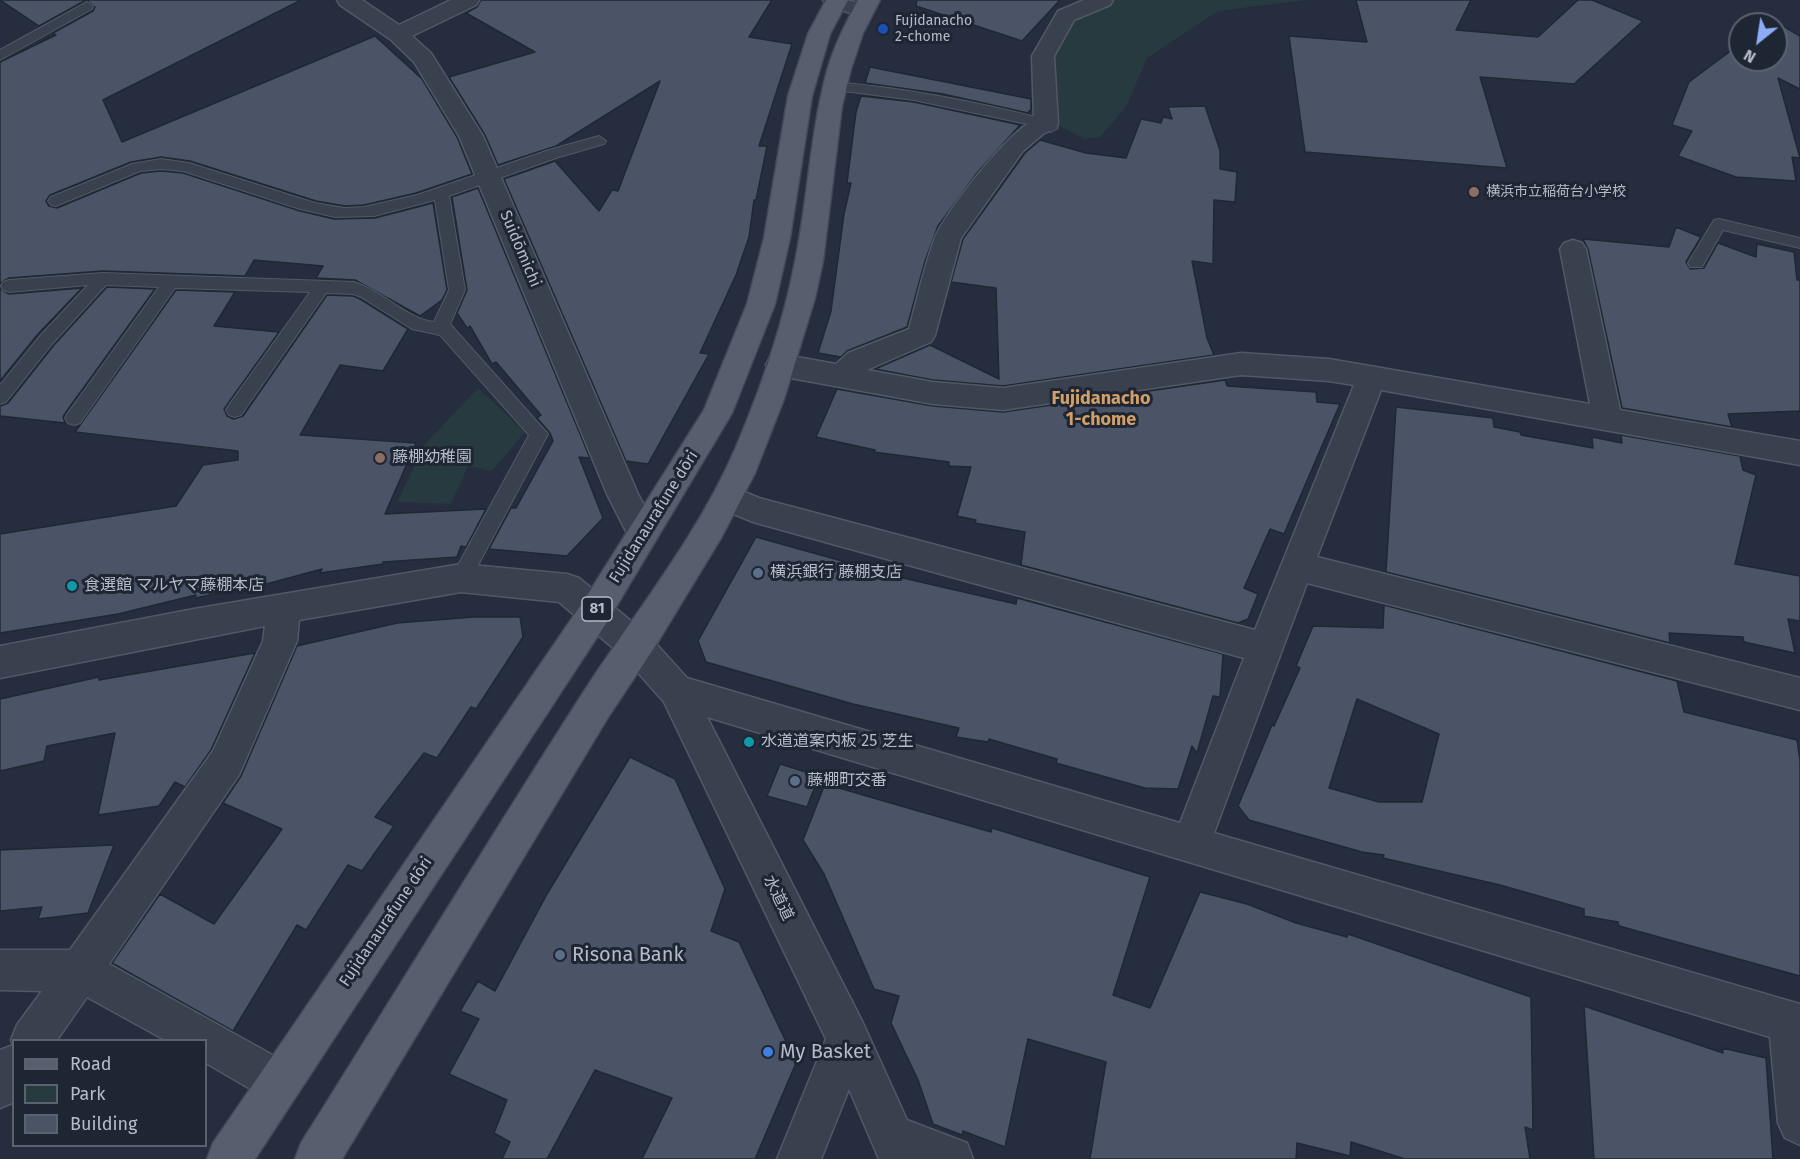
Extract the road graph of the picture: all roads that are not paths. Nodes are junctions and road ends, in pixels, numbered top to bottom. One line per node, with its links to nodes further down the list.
1 (348, 0): 6 (street, Suidōmichi)
2 (468, 0): 6 (street)
3 (1102, 0): 9 (street)
4 (848, 2): 8 (main road, Fujidanaurafune dōri / 81); 31 (main road, Fujidanaurafune dōri / 81)
5 (87, 6): 7 (lane)
6 (398, 34): 11 (street, Suidōmichi)
7 (0, 56)
8 (833, 86): 9 (lane); 22 (main road, Fujidanaurafune dōri / 81)
9 (1048, 126): 23 (street)
10 (599, 141): 11 (lane)
11 (490, 178): 12 (lane); 31 (street, Suidōmichi)
12 (441, 194): 13 (lane); 21 (lane)
13 (57, 201)
14 (1800, 243): 16 (lane)
15 (1573, 249): 28 (street)
16 (1696, 262)
17 (103, 279): 18 (lane); 19 (lane); 25 (lane)
18 (171, 282): 20 (lane); 27 (lane)
19 (9, 286)
20 (322, 287): 21 (lane); 26 (lane)
21 (445, 329): 33 (lane)
22 (780, 365): 23 (street); 30 (main road, Fujidanaurafune dōri / 81)
23 (842, 376): 24 (street)
24 (1372, 377): 28 (street); 32 (street)
25 (0, 398)
26 (236, 410)
27 (74, 418)
28 (1607, 418): 29 (street)
29 (1800, 453)
30 (728, 498): 36 (main road, Fujidanaurafune dōri / 81); 37 (street)
31 (643, 534): 35 (main road, Fujidanaurafune dōri / 81)
32 (1297, 566): 37 (street); 40 (street)
33 (461, 578): 34 (street, 水道道); 35 (street, 水道道)
34 (284, 609): 38 (street, 水道道); 43 (street)
35 (596, 612): 36 (street, 水道道); 50 (main road, Fujidanaurafune dōri / 81)
36 (637, 647): 39 (street, 水道道); 55 (main road, Fujidanaurafune dōri / 81)
37 (1264, 648): 41 (street)
38 (0, 662)
39 (676, 691): 41 (street); 45 (street, 水道道)
40 (1800, 694)
41 (1191, 844): 44 (street)
42 (0, 970): 43 (street)
43 (80, 971): 46 (street); 47 (street)
44 (1794, 1024): 52 (street)
45 (848, 1038): 53 (street, 水道道); 56 (street)
46 (33, 1039)
47 (204, 1039)
48 (207, 1041): 50 (street)
49 (12, 1069): 51 (street)
50 (279, 1082): 54 (main road, Fujidanaurafune dōri / 81)
51 (0, 1086)
52 (1800, 1123)
53 (897, 1148): 57 (street)
54 (229, 1159)
55 (317, 1159)
56 (799, 1159)
57 (951, 1159)

